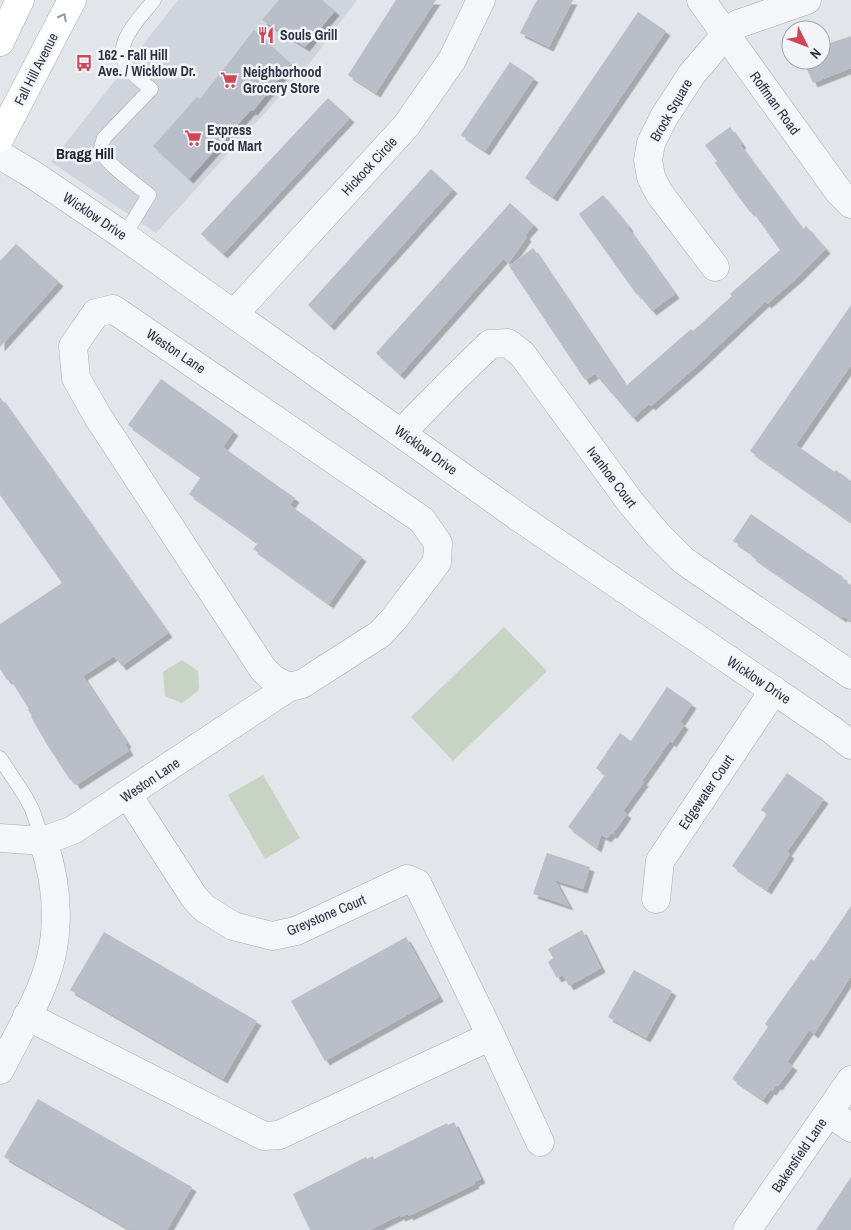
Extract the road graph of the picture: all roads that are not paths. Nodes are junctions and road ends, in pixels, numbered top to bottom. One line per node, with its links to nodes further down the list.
1 (20, 0): 8 (main road)
2 (72, 0): 9 (main road, Fall Hill Avenue, one-way to 2)
3 (154, 0): 12 (lane)
4 (481, 0): 14 (street, Hickock Circle)
5 (701, 0): 7 (street, Roffman Road)
6 (807, 0): 7 (street, Brock Square)
7 (726, 34): 11 (street, Roffman Road); 13 (street, Brock Square)
8 (0, 42)
9 (0, 138)
10 (0, 155): 12 (street, Wicklow Drive)
11 (851, 204)
12 (124, 236): 14 (street, Wicklow Drive)
13 (715, 267)
14 (234, 314): 15 (street, Wicklow Drive)
15 (401, 432): 16 (street, Ivanhoe Court); 18 (street, Wicklow Drive)
16 (851, 675)
17 (289, 687): 17 (street, Weston Lane); 21 (street, Weston Lane)
18 (774, 690): 19 (street, Wicklow Drive); 24 (street, Edgewater Court)
19 (851, 746)
20 (0, 758): 23 (lane)
21 (128, 795): 23 (street, Weston Lane); 26 (street, Greystone Court)
22 (0, 838): 23 (street, Weston Lane)
23 (43, 841): 25 (street)
24 (656, 899)
25 (27, 1016): 26 (street); 27 (street)
26 (491, 1036): 31 (street, Greystone Court)
27 (0, 1070)
28 (851, 1080): 29 (street, Bakersfield Lane)
29 (829, 1112): 30 (street); 32 (street, Bakersfield Lane)
30 (851, 1128)
31 (540, 1142)
32 (748, 1230)

